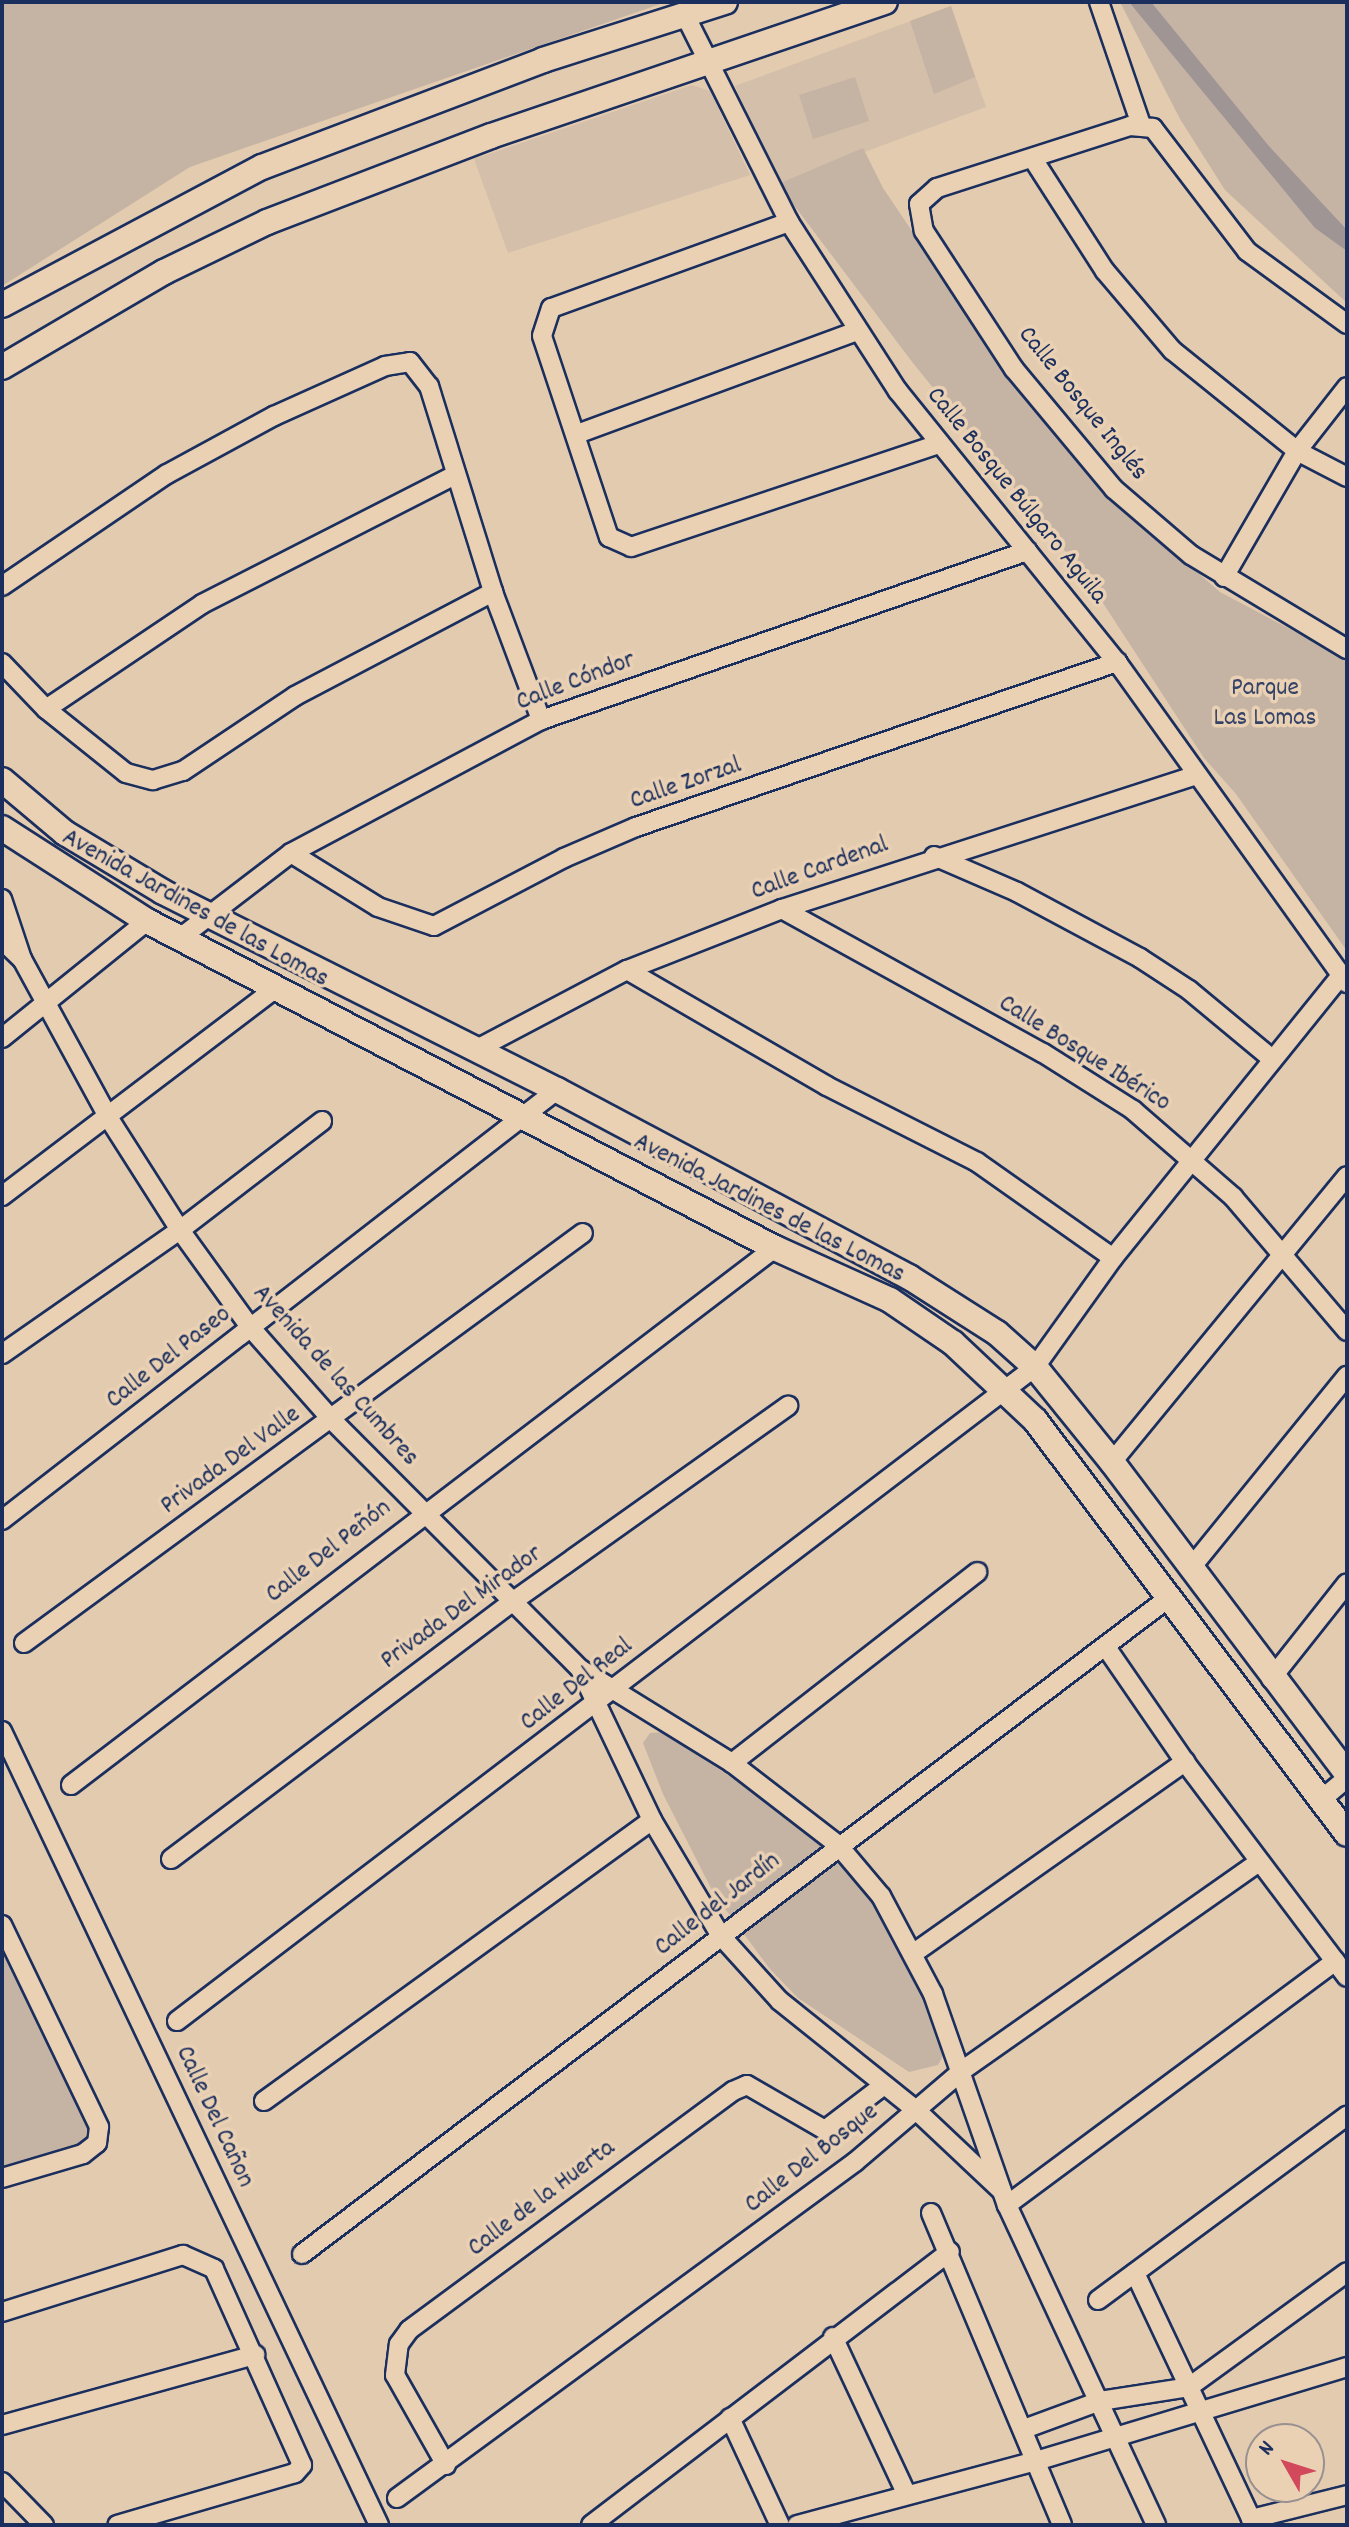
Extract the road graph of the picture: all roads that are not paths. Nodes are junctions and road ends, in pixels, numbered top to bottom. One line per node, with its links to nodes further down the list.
1 (725, 2): 4 (street)
2 (885, 2): 5 (street)
3 (1099, 2): 6 (street)
4 (685, 15): 5 (street, Calle Bosque Búlgaro Aguila); 9 (street)
5 (706, 63): 8 (street, Calle Bosque Búlgaro Aguila); 12 (street)
6 (1141, 125): 7 (street); 10 (street)
7 (1033, 159): 16 (street); 20 (street, Calle Bosque Inglés)
8 (789, 222): 11 (street, Calle Bosque Búlgaro Aguila); 14 (street)
9 (2, 305)
10 (1347, 324)
11 (857, 331): 14 (street); 15 (street, Calle Bosque Búlgaro Aguila)
12 (2, 367)
13 (1347, 387): 16 (street)
14 (577, 434): 15 (street)
15 (939, 444): 19 (street, Calle Bosque Búlgaro Aguila)
16 (1297, 451): 18 (street); 20 (street)
17 (455, 475): 21 (street); 22 (street); 26 (street)
18 (1347, 477)
19 (1027, 551): 24 (street, Calle Bosque Búlgaro Aguila); 27 (street, Calle Cóndor)
20 (1224, 577): 23 (street, Calle Bosque Inglés)
21 (2, 586)
22 (493, 592): 26 (street); 27 (street)
23 (1347, 649)
24 (1117, 662): 28 (street, Calle Bosque Búlgaro Aguila); 31 (street, Calle Zorzal)
25 (2, 663): 26 (street)
26 (46, 709)
27 (541, 720): 31 (street, Calle Cóndor)
28 (1196, 775): 32 (street, Calle Cardenal); 41 (street, Calle Bosque Búlgaro Aguila)
29 (2, 780): 35 (street, Avenida Jardines de las Lomas)
30 (2, 828): 36 (street, Avenida Jardines de las Lomas)
31 (291, 853): 35 (street, Calle Cóndor)
32 (934, 856): 34 (street, Calle Cardenal); 46 (street)
33 (2, 899): 39 (street, Avenida de las Cumbres)
34 (782, 909): 40 (street, Calle Cardenal); 51 (street, Calle Bosque Ibérico)
35 (208, 913): 37 (street, Calle Cóndor); 45 (street, Avenida Jardines de las Lomas)
36 (147, 921): 37 (street, Avenida Jardines de las Lomas); 43 (street)
37 (180, 938): 42 (street, Avenida Jardines de las Lomas)
38 (2, 940): 39 (street, Avenida de las Cumbres)
39 (22, 959): 43 (street, Avenida de las Cumbres)
40 (627, 970): 45 (street, Calle Cardenal); 58 (street)
41 (1344, 980): 46 (street, Calle Del Real)
42 (275, 989): 48 (street, Avenida Jardines de las Lomas); 49 (street)
43 (48, 1003): 44 (street); 49 (street, Avenida de las Cumbres)
44 (2, 1038)
45 (477, 1049): 47 (street, Avenida Jardines de las Lomas)
46 (1272, 1059): 51 (street, Calle Del Real)
47 (557, 1090): 48 (street, Calle Del Paseo); 62 (street, Avenida Jardines de las Lomas)
48 (527, 1115): 56 (street, Avenida Jardines de las Lomas); 59 (street, Calle Del Paseo)
49 (108, 1117): 53 (street); 54 (street, Avenida de las Cumbres)
50 (322, 1121): 54 (street)
51 (1195, 1159): 57 (street, Calle Bosque Ibérico); 58 (street, Calle Del Real)
52 (1347, 1176): 57 (street)
53 (2, 1196)
54 (180, 1230): 59 (street, Avenida de las Cumbres); 61 (street)
55 (583, 1233): 66 (street, Privada Del Valle)
56 (775, 1248): 64 (street, Avenida Jardines de las Lomas); 68 (street, Calle Del Peñón)
57 (1283, 1256): 60 (street, Calle Bosque Ibérico); 67 (street)
58 (1113, 1258): 62 (street, Calle Del Real)
59 (250, 1327): 66 (street, Avenida de las Cumbres); 69 (street, Calle Del Paseo)
60 (1347, 1331)
61 (2, 1354)
62 (1035, 1367): 64 (street, Calle Del Real); 67 (street, Avenida Jardines de las Lomas)
63 (1347, 1376): 70 (street)
64 (1008, 1390): 73 (street, Avenida Jardines de las Lomas); 79 (street, Calle Del Real)
65 (788, 1406): 74 (street, Privada Del Mirador)
66 (332, 1420): 68 (street, Avenida de las Cumbres); 75 (street, Privada Del Valle)
67 (1112, 1462): 70 (street, Avenida Jardines de las Lomas)
68 (425, 1511): 74 (street, Avenida de las Cumbres); 85 (street, Calle Del Peñón)
69 (2, 1520)
70 (1190, 1569): 78 (street, Avenida Jardines de las Lomas)
71 (977, 1572): 83 (street)
72 (1347, 1583): 78 (street)
73 (1167, 1599): 76 (street, Calle del Jardín); 86 (street, Avenida Jardines de las Lomas)
74 (512, 1602): 77 (street, Avenida de las Cumbres); 90 (street, Privada Del Mirador)
75 (24, 1643)
76 (1106, 1647): 82 (street); 89 (street, Calle del Jardín)
77 (580, 1669): 79 (street, Avenida de las Cumbres); 80 (street, Avenida de las Cumbres)
78 (1271, 1679): 84 (street, Avenida Jardines de las Lomas)
79 (613, 1688): 80 (street, Calle Del Real); 83 (street, Avenida de las Cumbres)
80 (595, 1704): 87 (street, Avenida de las Cumbres); 97 (street, Calle Del Real)
81 (2, 1731): 131 (street, Calle Del Cañon)
82 (1185, 1762): 91 (street); 94 (street)
83 (732, 1763): 89 (street, Avenida de las Cumbres)
84 (1347, 1776): 86 (street)
85 (71, 1785)
86 (1322, 1799): 88 (street, Avenida Jardines de las Lomas)
87 (652, 1820): 93 (street, Avenida de las Cumbres); 100 (street)
88 (1347, 1834)
89 (838, 1845): 93 (street, Calle del Jardín); 94 (street, Avenida de las Cumbres)
90 (171, 1859)
91 (1259, 1862): 95 (street); 98 (street, Calle Del Bosque)
92 (2, 1925): 103 (street)
93 (721, 1936): 99 (street, Avenida de las Cumbres); 107 (street, Calle del Jardín)
94 (914, 1953): 98 (street, Avenida de las Cumbres)
95 (1335, 1961): 96 (street); 104 (street)
96 (1347, 1977)
97 (177, 2021)
98 (963, 2070): 101 (street, Calle Del Bosque); 104 (street, Avenida de las Cumbres)
99 (884, 2085): 101 (street, Avenida de las Cumbres); 123 (street, Calle de la Huerta)
100 (264, 2101)
101 (916, 2110): 104 (street, Avenida de las Cumbres); 123 (street, Calle Del Bosque)
102 (1347, 2116): 109 (street)
103 (2, 2178)
104 (1004, 2198): 116 (street)
105 (931, 2213): 106 (street)
106 (950, 2252): 112 (street); 120 (street)
107 (302, 2254)
108 (1347, 2272): 115 (street)
109 (1135, 2273): 110 (street); 115 (street)
110 (1098, 2300)
111 (2, 2312): 113 (street)
112 (833, 2337): 118 (street); 125 (street)
113 (255, 2355): 119 (street); 130 (street)
114 (1347, 2367): 117 (street)
115 (1189, 2387): 116 (street); 117 (street)
116 (1100, 2401): 120 (street); 121 (street)
117 (1199, 2409): 121 (street); 128 (street)
118 (730, 2418): 132 (street); 133 (street)
119 (2, 2425)
120 (1024, 2429): 122 (street)
121 (1116, 2436): 122 (street); 136 (street)
122 (1036, 2461): 125 (street); 135 (street)
123 (446, 2465): 127 (street, Calle Del Bosque)
124 (2, 2482): 129 (street)
125 (907, 2495): 134 (street)
126 (1347, 2495): 128 (street)
127 (397, 2498)
128 (1253, 2522)
129 (44, 2525)
130 (117, 2525)
131 (379, 2525)
132 (591, 2525)
133 (780, 2525)
134 (797, 2525)
135 (1062, 2525)
136 (1156, 2525)

